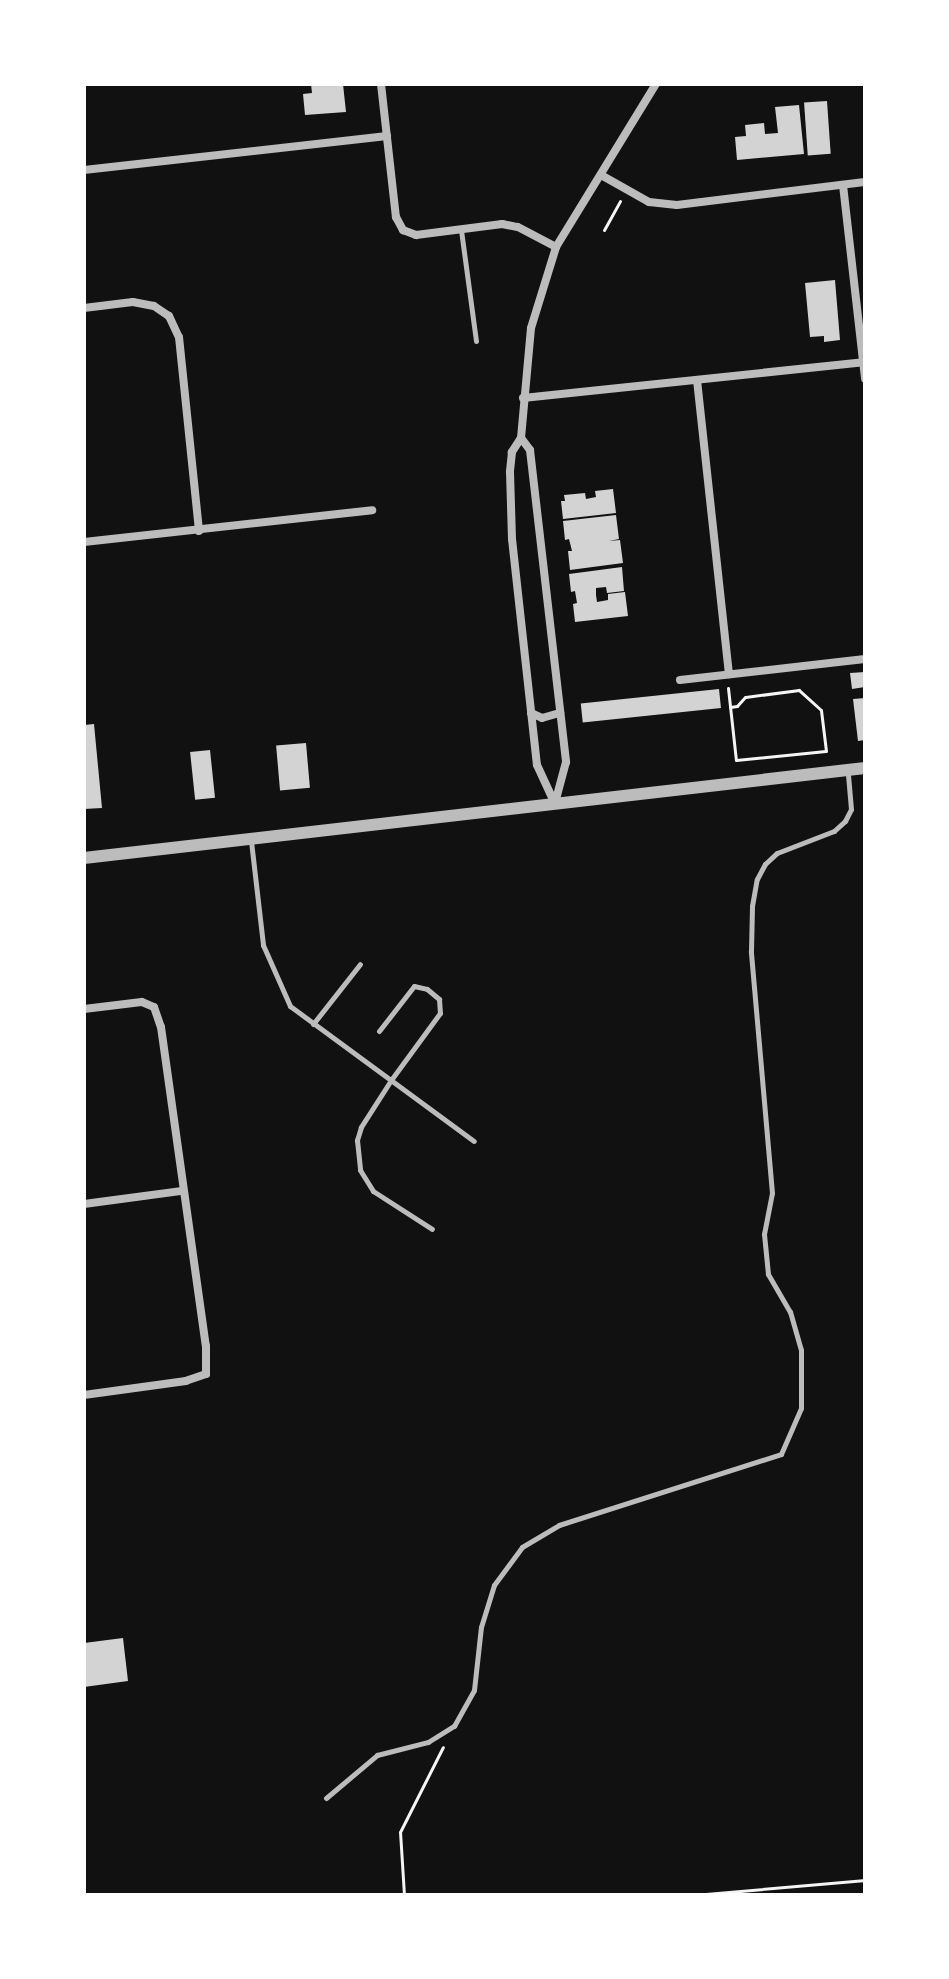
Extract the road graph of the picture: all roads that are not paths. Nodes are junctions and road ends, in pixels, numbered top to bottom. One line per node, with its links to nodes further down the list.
1 (381, 84): 3 (street)
2 (656, 84): 5 (street)
3 (387, 136): 4 (street); 8 (street)
4 (84, 170)
5 (601, 175): 7 (street); 9 (street)
6 (865, 182): 7 (street)
7 (843, 185): 12 (street)
8 (461, 230): 9 (street); 11 (lane)
9 (556, 247): 15 (street)
10 (84, 308): 18 (street)
11 (476, 341)
12 (863, 362): 13 (street); 14 (street)
13 (865, 379)
14 (697, 380): 15 (street); 21 (street)
15 (523, 398): 16 (street)
16 (521, 438): 23 (street); 24 (street)
17 (372, 510): 18 (street)
18 (199, 531): 19 (street)
19 (84, 542)
20 (865, 659): 21 (street)
21 (729, 674): 22 (street)
22 (680, 680)
23 (531, 713): 24 (street); 27 (street)
24 (560, 713): 27 (street)
25 (865, 768): 26 (street)
26 (847, 770): 27 (street); 40 (lane)
27 (555, 804): 28 (street)
28 (251, 840): 29 (street); 32 (lane)
29 (84, 858)
30 (360, 964): 32 (lane)
31 (84, 1009): 36 (street)
32 (313, 1024): 34 (lane)
33 (379, 1031): 34 (lane)
34 (391, 1080): 35 (lane); 38 (lane)
35 (474, 1141)
36 (182, 1191): 37 (street); 39 (street)
37 (84, 1204)
38 (432, 1229)
39 (84, 1395)
40 (326, 1798)

